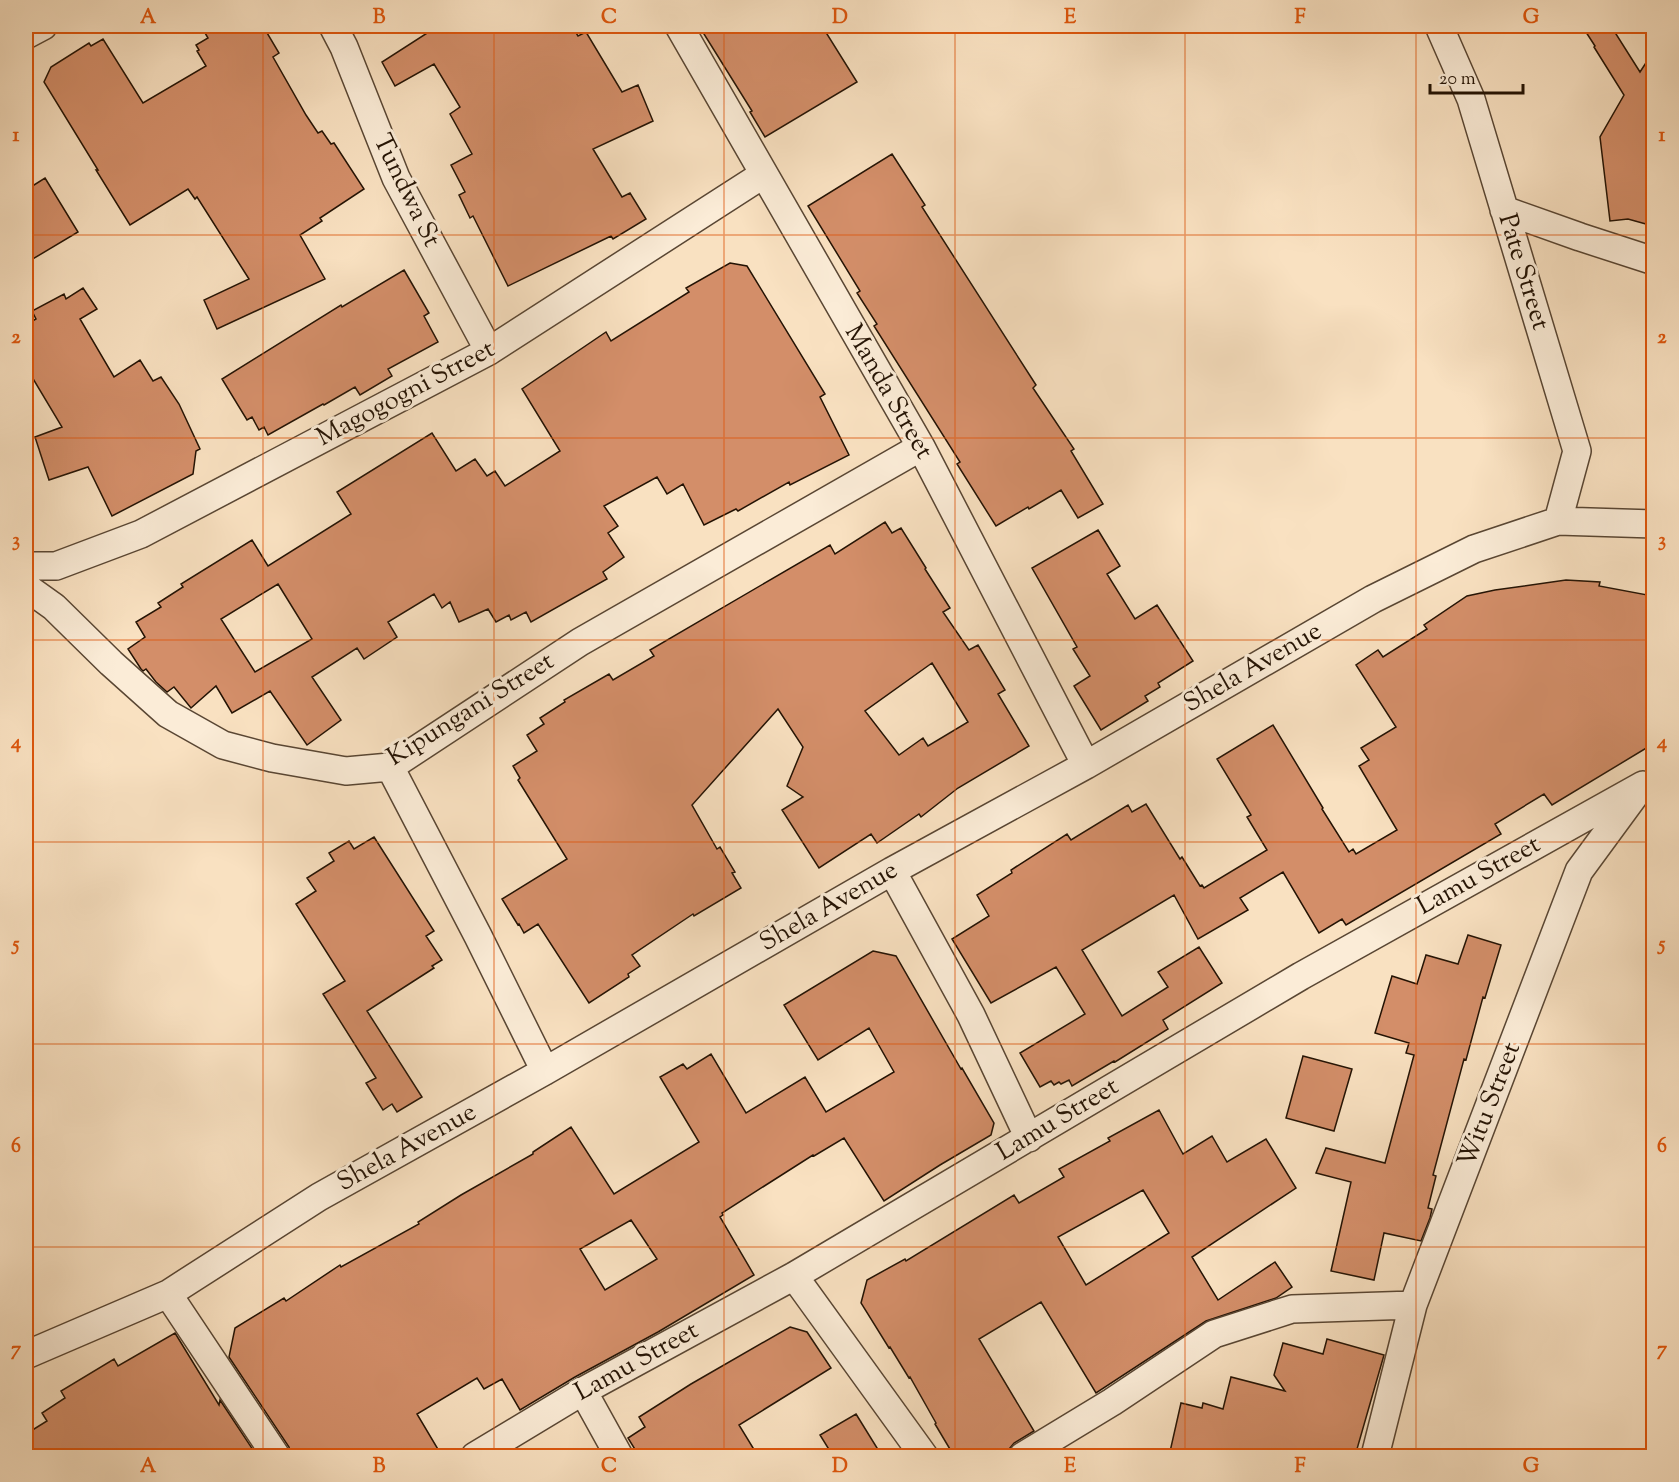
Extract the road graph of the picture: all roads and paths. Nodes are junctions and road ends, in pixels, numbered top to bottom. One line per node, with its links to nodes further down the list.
1 (43, 26): 5 (street)
2 (333, 26): 9 (street, Tundwa St)
3 (679, 26): 6 (street, Manda Street)
4 (1439, 26): 7 (street, Pate Street)
5 (26, 35)
6 (764, 174): 9 (street, Magogogni Street); 10 (street, Manda Street)
7 (1504, 210): 8 (street); 11 (street, Pate Street)
8 (1653, 261)
9 (489, 351): 13 (street, Magogogni Street)
10 (921, 447): 15 (street, Manda Street); 16 (street, Kipungani Street)
11 (1558, 521): 12 (street, Shela Avenue); 15 (street, Shela Avenue)
12 (1653, 524)
13 (26, 566)
14 (26, 587): 16 (street, Kipungani Street)
15 (1086, 765): 18 (street, Shela Avenue)
16 (390, 766): 19 (street)
17 (1648, 782): 20 (street, Lamu Street); 23 (street, Witu Street)
18 (892, 871): 19 (street, Shela Avenue); 20 (street)
19 (545, 1071): 22 (street, Shela Avenue)
20 (1029, 1138): 21 (street, Lamu Street)
21 (795, 1276): 25 (street, Lamu Street); 29 (street)
22 (168, 1294): 24 (street, Shela Avenue); 26 (street)
23 (1413, 1305): 30 (street); 31 (street, Witu Street)
24 (26, 1355)
25 (583, 1391): 27 (street, Lamu Street); 28 (street)
26 (276, 1456)
27 (475, 1456)
28 (619, 1456)
29 (924, 1456)
30 (1023, 1456)
31 (1375, 1456)

